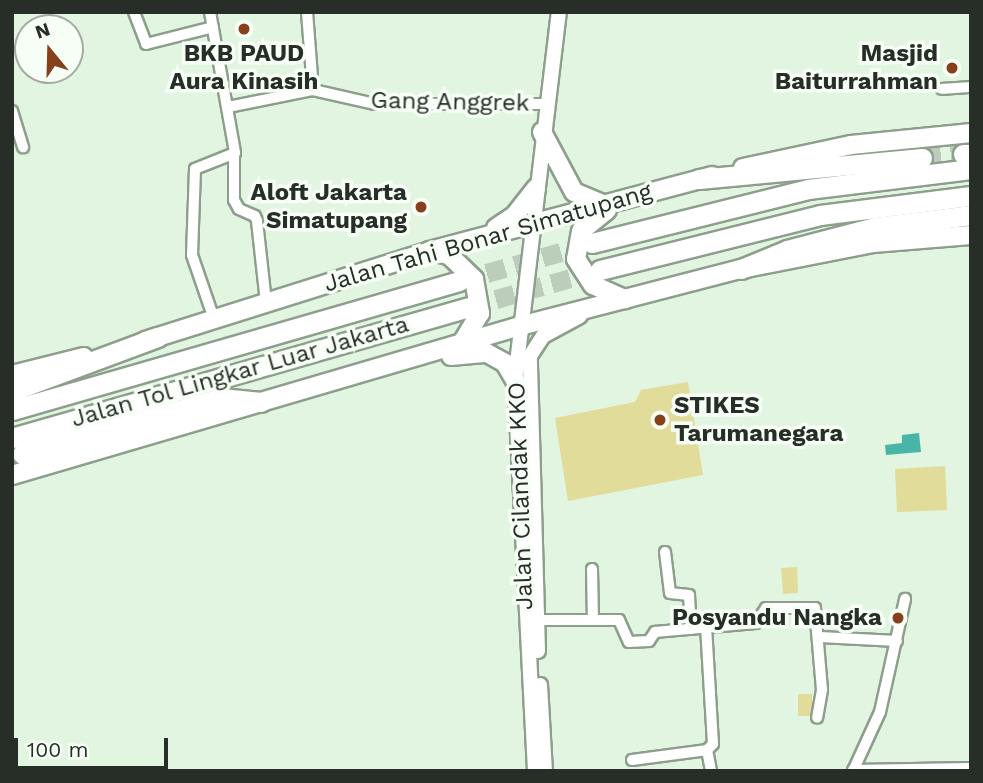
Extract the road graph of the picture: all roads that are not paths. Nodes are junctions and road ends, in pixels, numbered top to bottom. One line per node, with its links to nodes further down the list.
1 (134, 12): 5 (street)
2 (210, 12): 5 (street)
3 (307, 12): 8 (street)
4 (559, 12): 9 (street, Jalan Cilandak KKO)
5 (213, 27): 10 (street)
6 (971, 87): 7 (street)
7 (942, 89)
8 (313, 90): 9 (street, Gang Anggrek); 10 (street, Gang Anggrek)
9 (548, 104): 12 (street, Jalan Cilandak KKO)
10 (228, 107): 15 (street)
11 (12, 111): 14 (street)
12 (542, 132): 19 (street, Jalan Cilandak KKO); 22 (highway)
13 (971, 133): 18 (highway, Jalan Tahi Bonar Simatupang)
14 (23, 146)
15 (234, 156): 32 (street); 35 (street)
16 (922, 158): 18 (highway)
17 (968, 159): 27 (highway)
18 (699, 179): 21 (highway, Jalan Tahi Bonar Simatupang)
19 (536, 188): 24 (street, Jalan Cilandak KKO); 26 (highway)
20 (971, 196): 30 (highway)
21 (631, 199): 22 (highway, Jalan Tahi Bonar Simatupang); 33 (highway)
22 (604, 205): 24 (highway, Jalan Tahi Bonar Simatupang)
23 (971, 215): 29 (highway)
24 (533, 223): 26 (highway, Jalan Tahi Bonar Simatupang); 36 (street, Jalan Cilandak KKO)
25 (971, 235): 29 (highway)
26 (481, 237): 28 (highway, Jalan Tahi Bonar Simatupang)
27 (592, 243)
28 (430, 251): 32 (highway, Jalan Tahi Bonar Simatupang); 38 (highway)
29 (741, 269): 33 (highway)
30 (600, 270)
31 (459, 281): 44 (highway, Jalan Tol Lingkar Luar Jakarta)
32 (266, 302): 35 (highway, Jalan Tahi Bonar Simatupang)
33 (616, 302): 36 (highway); 49 (street, Jalan Cilandak KKO)
34 (468, 307): 45 (highway, Jalan Tol Lingkar Luar Jakarta)
35 (214, 319): 37 (highway, Jalan Tahi Bonar Simatupang)
36 (520, 326): 38 (highway); 41 (street, Jalan Cilandak KKO)
37 (158, 337): 40 (highway, Jalan Tahi Bonar Simatupang); 42 (highway)
38 (463, 343): 39 (highway)
39 (419, 356): 41 (highway); 43 (highway)
40 (12, 375)
41 (515, 380): 49 (street, Jalan Cilandak KKO)
42 (12, 391)
43 (261, 402): 45 (highway); 46 (highway)
44 (12, 410)
45 (17, 446)
46 (12, 475)
47 (665, 552): 54 (street)
48 (592, 569): 52 (street)
49 (530, 584): 51 (street, Jalan Cilandak KKO)
50 (905, 599): 57 (street)
51 (531, 619): 52 (street); 56 (street, Jalan Cilandak KKO)
52 (593, 619): 54 (street)
53 (706, 627): 54 (street); 55 (street); 59 (street)
54 (691, 629)
55 (820, 637): 57 (street); 58 (street)
56 (532, 640): 63 (street, Jalan Cilandak KKO); 64 (street, Jalan Cilandak KKO)
57 (897, 641): 62 (street)
58 (817, 718)
59 (707, 750): 60 (street); 65 (street)
60 (632, 760)
61 (971, 768): 62 (street)
62 (853, 770)
63 (535, 771)
64 (545, 771)
65 (711, 771)

